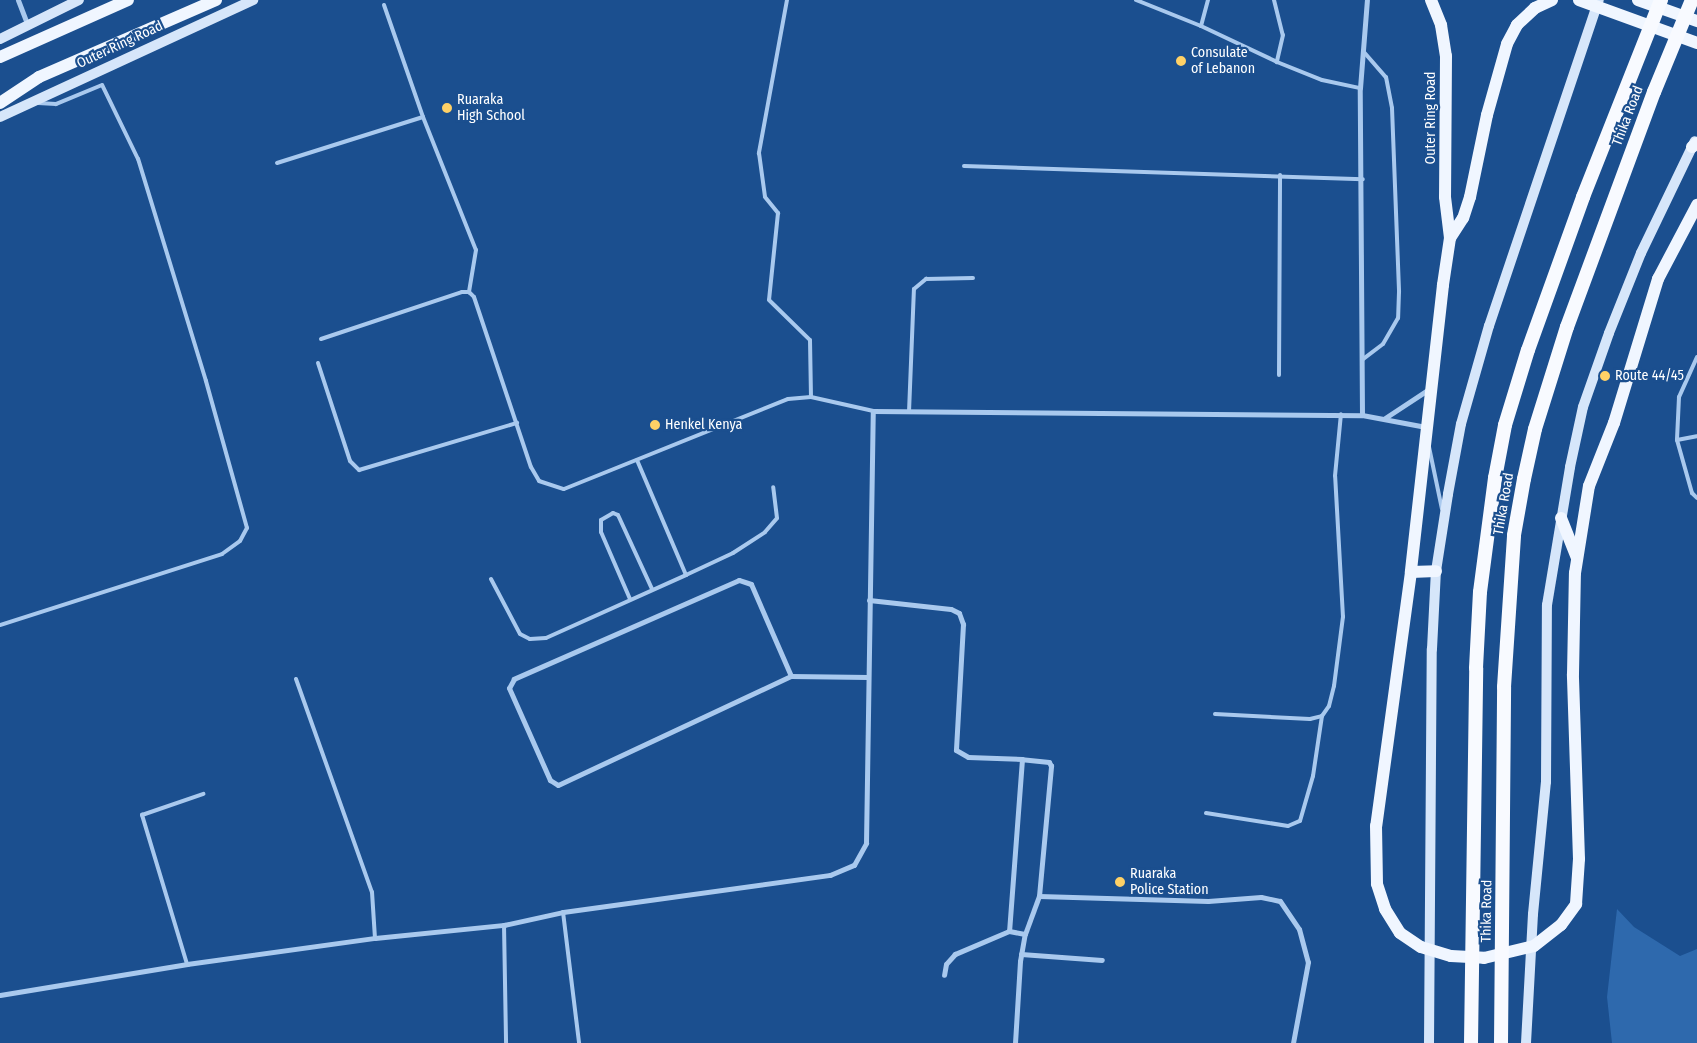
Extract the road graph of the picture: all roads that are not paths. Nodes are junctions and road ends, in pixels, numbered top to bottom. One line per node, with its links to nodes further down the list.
1 (18, 0): 20 (street)
2 (79, 0): 20 (main road)
3 (128, 0): 25 (main road)
4 (216, 0): 28 (main road, Outer Ring Road)
5 (253, 0): 29 (main road, Outer Ring Road)
6 (787, 0): 47 (lane)
7 (1136, 0): 21 (lane)
8 (1208, 0): 21 (lane)
9 (1274, 0): 26 (lane)
10 (1367, 0): 24 (street)
11 (1431, 0): 38 (main road, Outer Ring Road)
12 (1552, 0): 38 (main road)
13 (1580, 0): 23 (main road)
14 (1599, 0): 61 (main road)
15 (1638, 0): 19 (main road)
16 (1662, 0): 96 (highway, Thika Road)
17 (1692, 0): 97 (highway, Thika Road)
18 (384, 5): 31 (lane)
19 (1697, 21)
20 (27, 23): 22 (main road)
21 (1200, 26): 26 (lane)
22 (0, 39)
23 (1697, 43)
24 (1363, 51): 27 (street); 43 (lane)
25 (0, 57)
26 (1277, 62): 27 (lane)
27 (1360, 88): 36 (street)
28 (0, 103)
29 (30, 103): 30 (main road, Outer Ring Road); 70 (lane)
30 (0, 117)
31 (423, 117): 33 (lane); 40 (lane)
32 (1695, 142): 60 (main road)
33 (277, 163)
34 (964, 166): 35 (lane)
35 (1280, 175): 36 (lane); 45 (lane)
36 (1363, 180): 43 (street)
37 (1697, 206): 62 (main road)
38 (1450, 238): 46 (main road)
39 (973, 278): 49 (lane)
40 (469, 292): 41 (lane); 53 (lane)
41 (322, 339)
42 (1697, 357): 56 (lane)
43 (1363, 359): 51 (street)
44 (318, 363): 53 (lane)
45 (1279, 375)
46 (1431, 388): 52 (street); 54 (main road)
47 (811, 397): 48 (lane); 57 (lane)
48 (873, 411): 49 (street); 69 (street)
49 (909, 412): 50 (street)
50 (1341, 414): 51 (street); 75 (lane)
51 (1362, 415): 52 (street)
52 (1385, 418): 54 (street)
53 (517, 423): 57 (lane)
54 (1426, 433): 61 (lane); 64 (main road)
55 (1697, 436): 56 (lane)
56 (1677, 440): 59 (lane)
57 (637, 460): 65 (lane)
58 (773, 487): 65 (lane)
59 (1697, 498)
60 (1561, 518): 62 (main road); 90 (main road)
61 (1443, 526): 63 (main road)
62 (1577, 558): 64 (main road)
63 (1436, 571): 64 (main road); 95 (main road)
64 (1411, 572)
65 (686, 576): 67 (lane)
66 (491, 578): 68 (lane)
67 (652, 589): 68 (lane); 68 (lane)
68 (630, 599)
69 (870, 600): 72 (street); 76 (street)
70 (0, 624)
71 (791, 676): 71 (street); 72 (street)
72 (868, 677): 80 (street)
73 (296, 679): 84 (lane)
74 (1215, 714): 75 (lane)
75 (1322, 716): 78 (lane)
76 (1022, 759): 79 (street); 82 (street)
77 (204, 794): 87 (lane)
78 (1206, 813)
79 (1039, 896): 83 (street); 94 (street)
80 (563, 912): 81 (street); 92 (lane)
81 (504, 925): 84 (street); 91 (lane)
82 (1009, 931): 83 (street); 88 (street)
83 (1025, 934): 85 (street)
84 (376, 938): 87 (street)
85 (1021, 954): 86 (street); 93 (street)
86 (1102, 960)
87 (186, 964): 89 (street)
88 (944, 975)
89 (0, 995)
90 (1526, 1029): 98 (main road); 99 (lane)
91 (506, 1043)
92 (579, 1043)
93 (1015, 1043)
94 (1293, 1043)
95 (1429, 1043)
96 (1471, 1043)
97 (1501, 1043)
98 (1526, 1043)
99 (1532, 1043)

